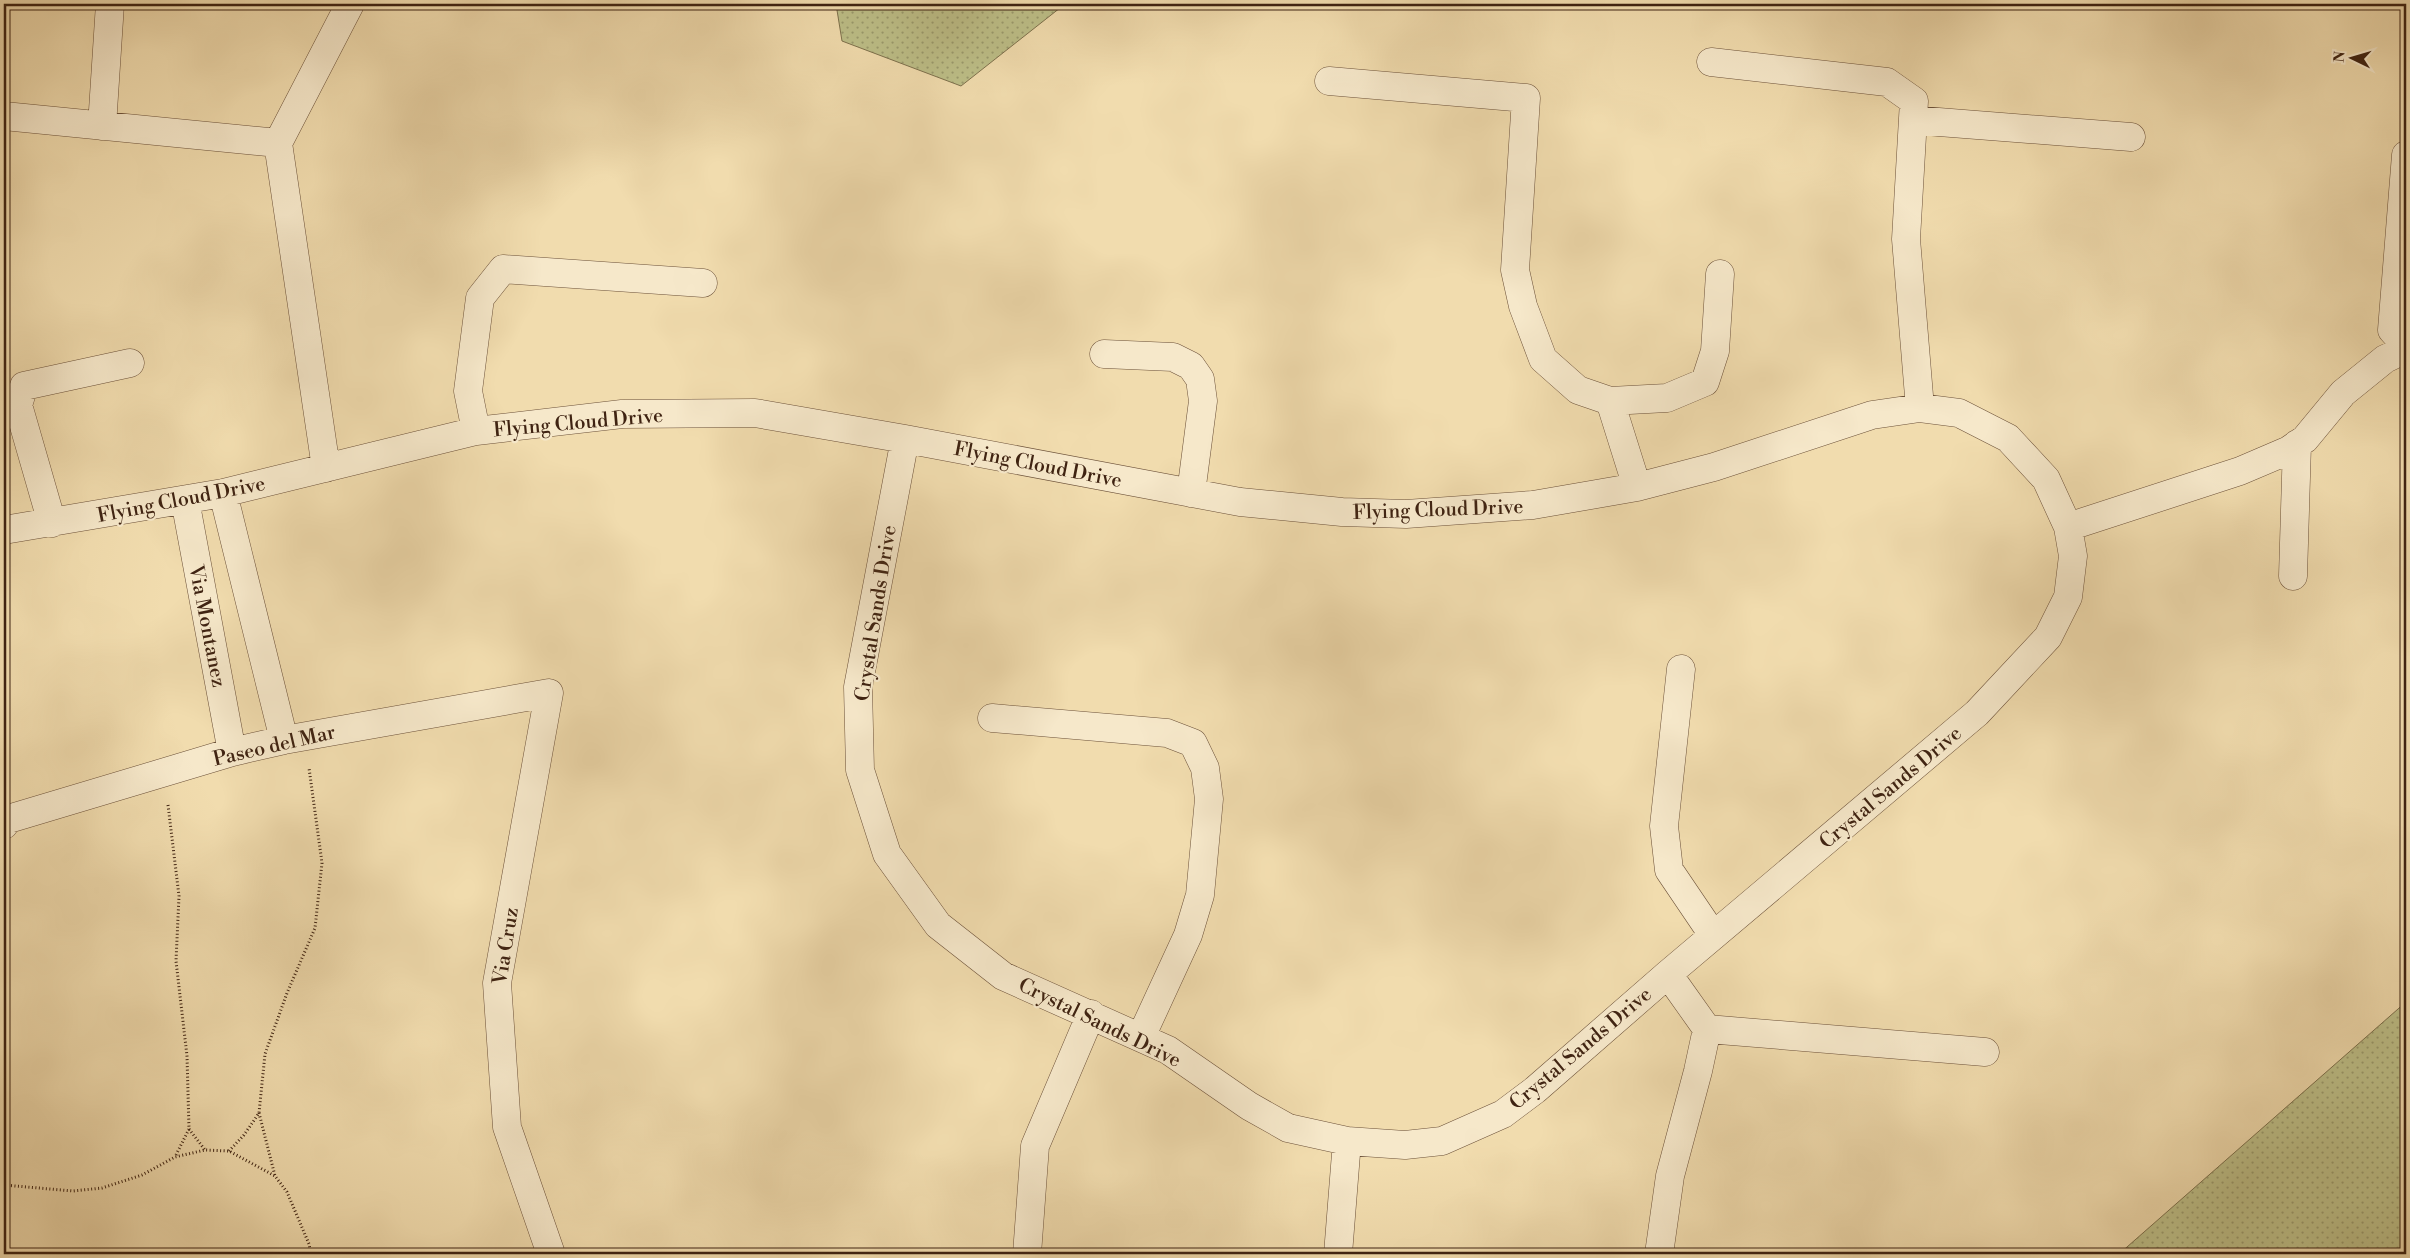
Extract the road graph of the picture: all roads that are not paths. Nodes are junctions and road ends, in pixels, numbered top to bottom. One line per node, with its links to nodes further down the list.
1 (110, 4): 7 (street)
2 (350, 4): 9 (street)
3 (1711, 62): 6 (street)
4 (1329, 81): 16 (street)
5 (4, 116): 7 (street)
6 (1912, 120): 8 (street); 17 (street)
7 (102, 126): 9 (street)
8 (2131, 137)
9 (278, 143): 21 (street)
10 (2406, 155): 13 (street)
11 (1720, 274): 16 (street)
12 (703, 284): 18 (street)
13 (2406, 347): 20 (street)
14 (1104, 354): 25 (street)
15 (130, 364): 27 (street)
16 (1610, 401): 23 (street)
17 (1920, 408): 22 (street, Flying Cloud Drive); 23 (street, Flying Cloud Drive)
18 (476, 431): 19 (street, Flying Cloud Drive); 21 (street, Flying Cloud Drive)
19 (905, 438): 25 (street, Flying Cloud Drive); 39 (street, Crystal Sands Drive)
20 (2297, 444): 28 (street); 30 (street)
21 (326, 468): 24 (street, Flying Cloud Drive)
22 (2046, 478): 28 (street, Crystal Sands Drive)
23 (1637, 487): 25 (street, Flying Cloud Drive)
24 (223, 493): 26 (street, Flying Cloud Drive); 34 (street)
25 (1191, 493)
26 (185, 500): 27 (street, Flying Cloud Drive); 35 (street, Via Montanez)
27 (52, 523): 29 (street, Flying Cloud Drive)
28 (2068, 527): 37 (street, Crystal Sands Drive)
29 (4, 530)
30 (2293, 576)
31 (1681, 669): 37 (street)
32 (549, 693): 34 (street, Paseo del Mar); 44 (street, Via Cruz)
33 (992, 718): 41 (street)
34 (294, 738): 35 (street, Paseo del Mar)
35 (232, 752): 36 (street, Paseo del Mar)
36 (4, 823)
37 (1713, 935): 38 (street, Crystal Sands Drive)
38 (1668, 974): 40 (street); 43 (street, Crystal Sands Drive)
39 (1092, 1014): 41 (street, Crystal Sands Drive); 45 (street)
40 (1707, 1029): 42 (street); 47 (street)
41 (1141, 1037): 43 (street, Crystal Sands Drive)
42 (1985, 1052)
43 (1347, 1141): 46 (street)
44 (551, 1254)
45 (1027, 1254)
46 (1338, 1254)
47 (1659, 1254)

